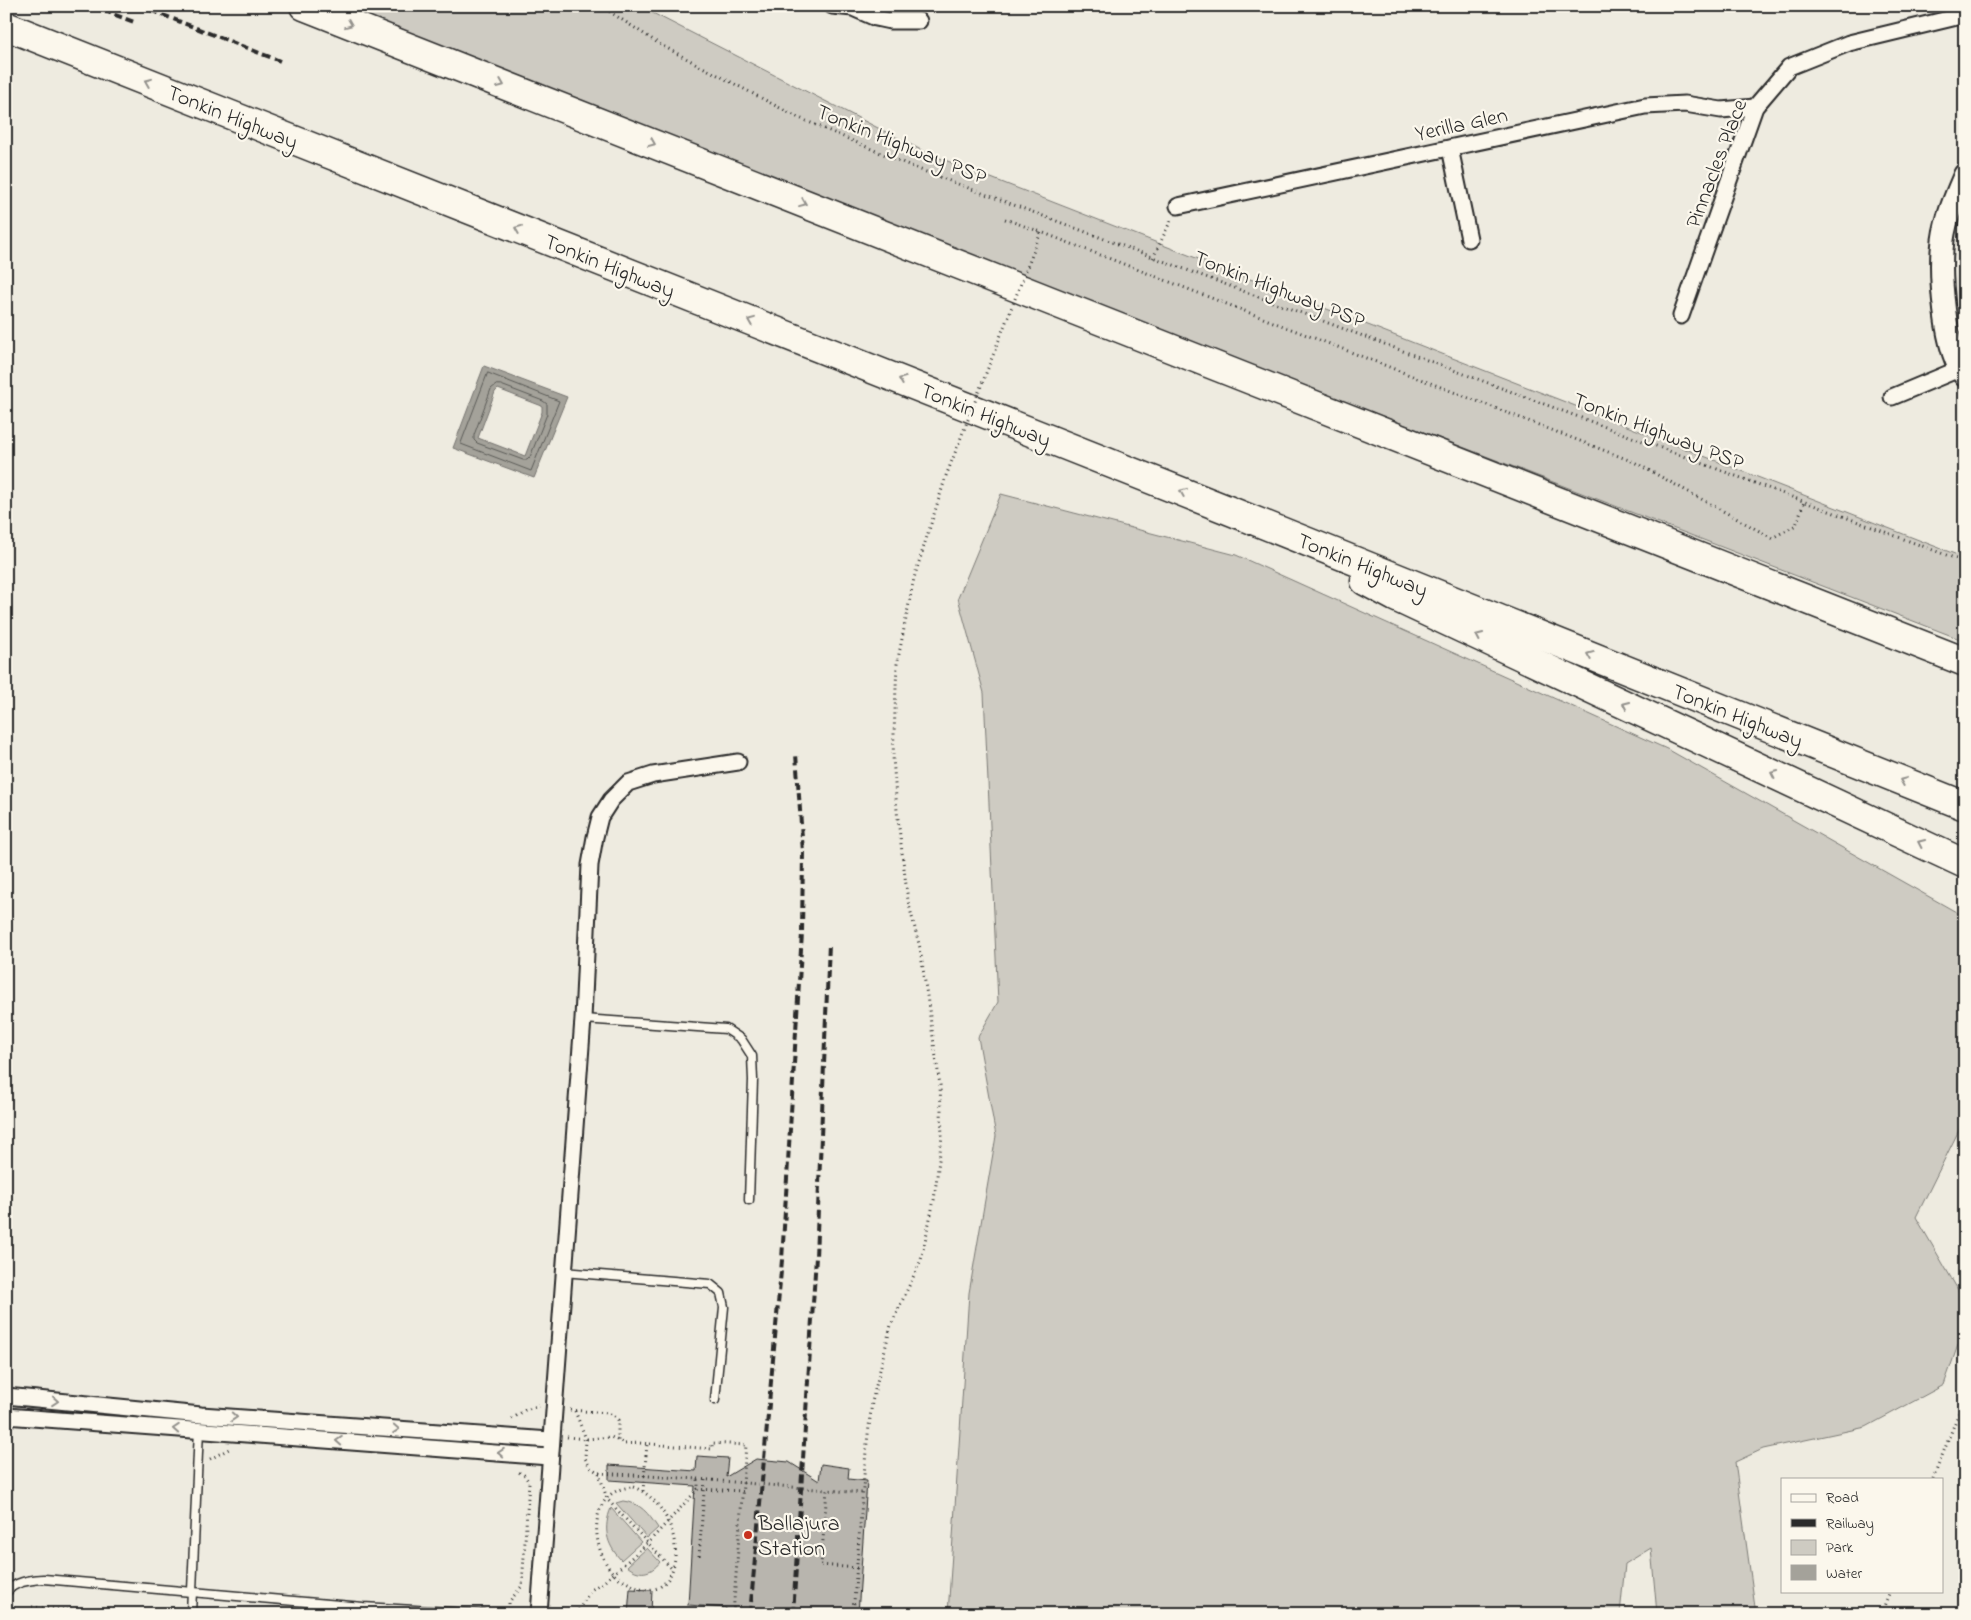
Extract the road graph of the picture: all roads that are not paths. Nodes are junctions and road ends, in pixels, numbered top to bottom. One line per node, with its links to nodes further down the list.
1 (304, 6): 18 (highway, one-way to 18)
2 (832, 6): 3 (street)
3 (854, 7): 5 (street)
4 (1965, 14): 6 (street, Pinnacles Place)
5 (920, 21)
6 (1938, 22): 7 (street, Pinnacles Place); 9 (street, Pinnacles Place)
7 (1965, 25)
8 (6, 26): 17 (highway, Tonkin Highway, one-way to 8)
9 (1755, 107): 10 (street, Yerilla Glen); 14 (street, Pinnacles Place)
10 (1450, 148): 12 (street, Yerilla Glen); 13 (street)
11 (1965, 174): 15 (street)
12 (1178, 206)
13 (1468, 239)
14 (1681, 316)
15 (1962, 372): 16 (street)
16 (1892, 397)
17 (1228, 510): 22 (highway, Tonkin Highway, one-way to 17); 23 (highway, one-way to 17)
18 (1806, 598): 19 (highway); 20 (highway)
19 (1965, 646)
20 (1965, 662)
21 (738, 762): 24 (street)
22 (1965, 806)
23 (1965, 864)
24 (582, 1019): 25 (lane); 26 (street)
25 (749, 1200)
26 (563, 1272): 28 (lane); 32 (street)
27 (6, 1396): 29 (street, one-way to 29)
28 (715, 1400)
29 (201, 1415): 31 (lane); 32 (street, one-way to 32)
30 (6, 1416): 31 (street, one-way to 30)
31 (199, 1431): 33 (street, one-way to 31); 34 (lane)
32 (550, 1440): 33 (street)
33 (549, 1457): 38 (street)
34 (193, 1592): 35 (lane); 36 (lane); 37 (lane)
35 (6, 1593)
36 (191, 1614)
37 (483, 1614)
38 (539, 1614)

